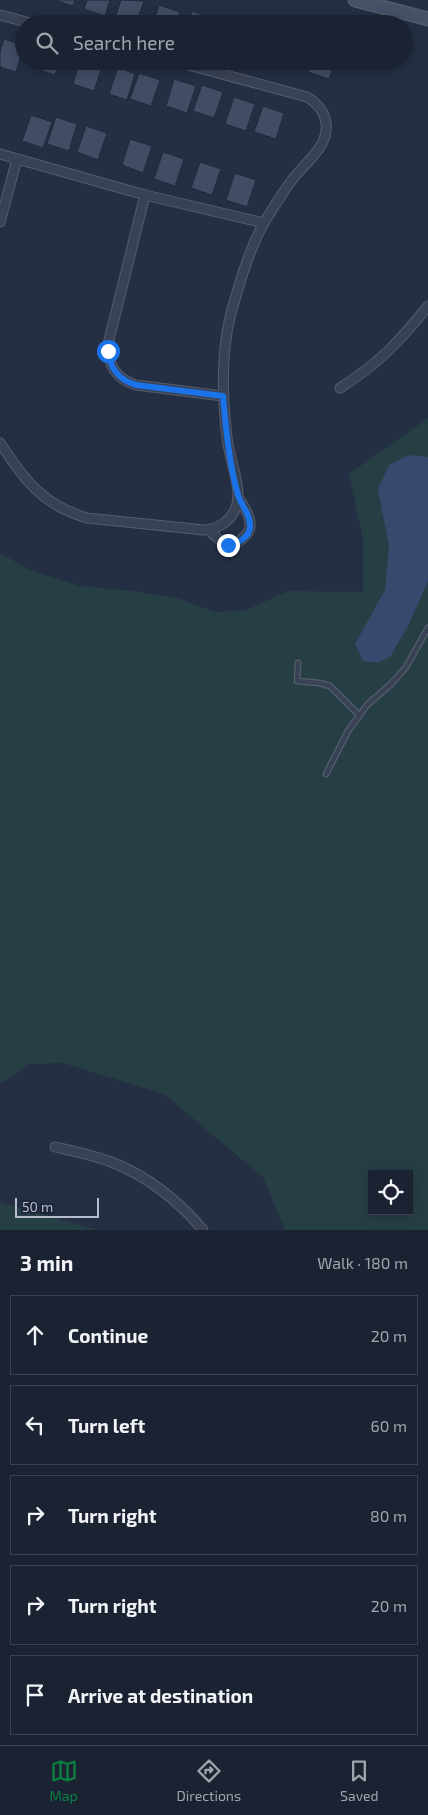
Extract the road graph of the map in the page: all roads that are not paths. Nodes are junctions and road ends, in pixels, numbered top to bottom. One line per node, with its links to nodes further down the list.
1 (355, 0): 3 (main road)
2 (0, 15): 5 (street)
3 (413, 15)
4 (413, 15): 6 (main road)
5 (15, 19)
6 (428, 19)
7 (207, 70): 12 (street)
8 (0, 154): 9 (street)
9 (17, 159): 10 (street); 11 (street)
10 (145, 195): 12 (street); 15 (street)
11 (0, 222)
12 (264, 224): 15 (street)
13 (428, 306): 14 (street)
14 (340, 388)
15 (223, 396): 17 (street)
16 (0, 443): 18 (street)
17 (238, 497): 18 (street); 18 (street)
18 (210, 530)
19 (428, 628): 21 (lane)
20 (298, 663): 21 (lane)
21 (359, 715): 22 (lane)
22 (326, 774)
23 (55, 1147): 24 (street)
24 (203, 1230)

